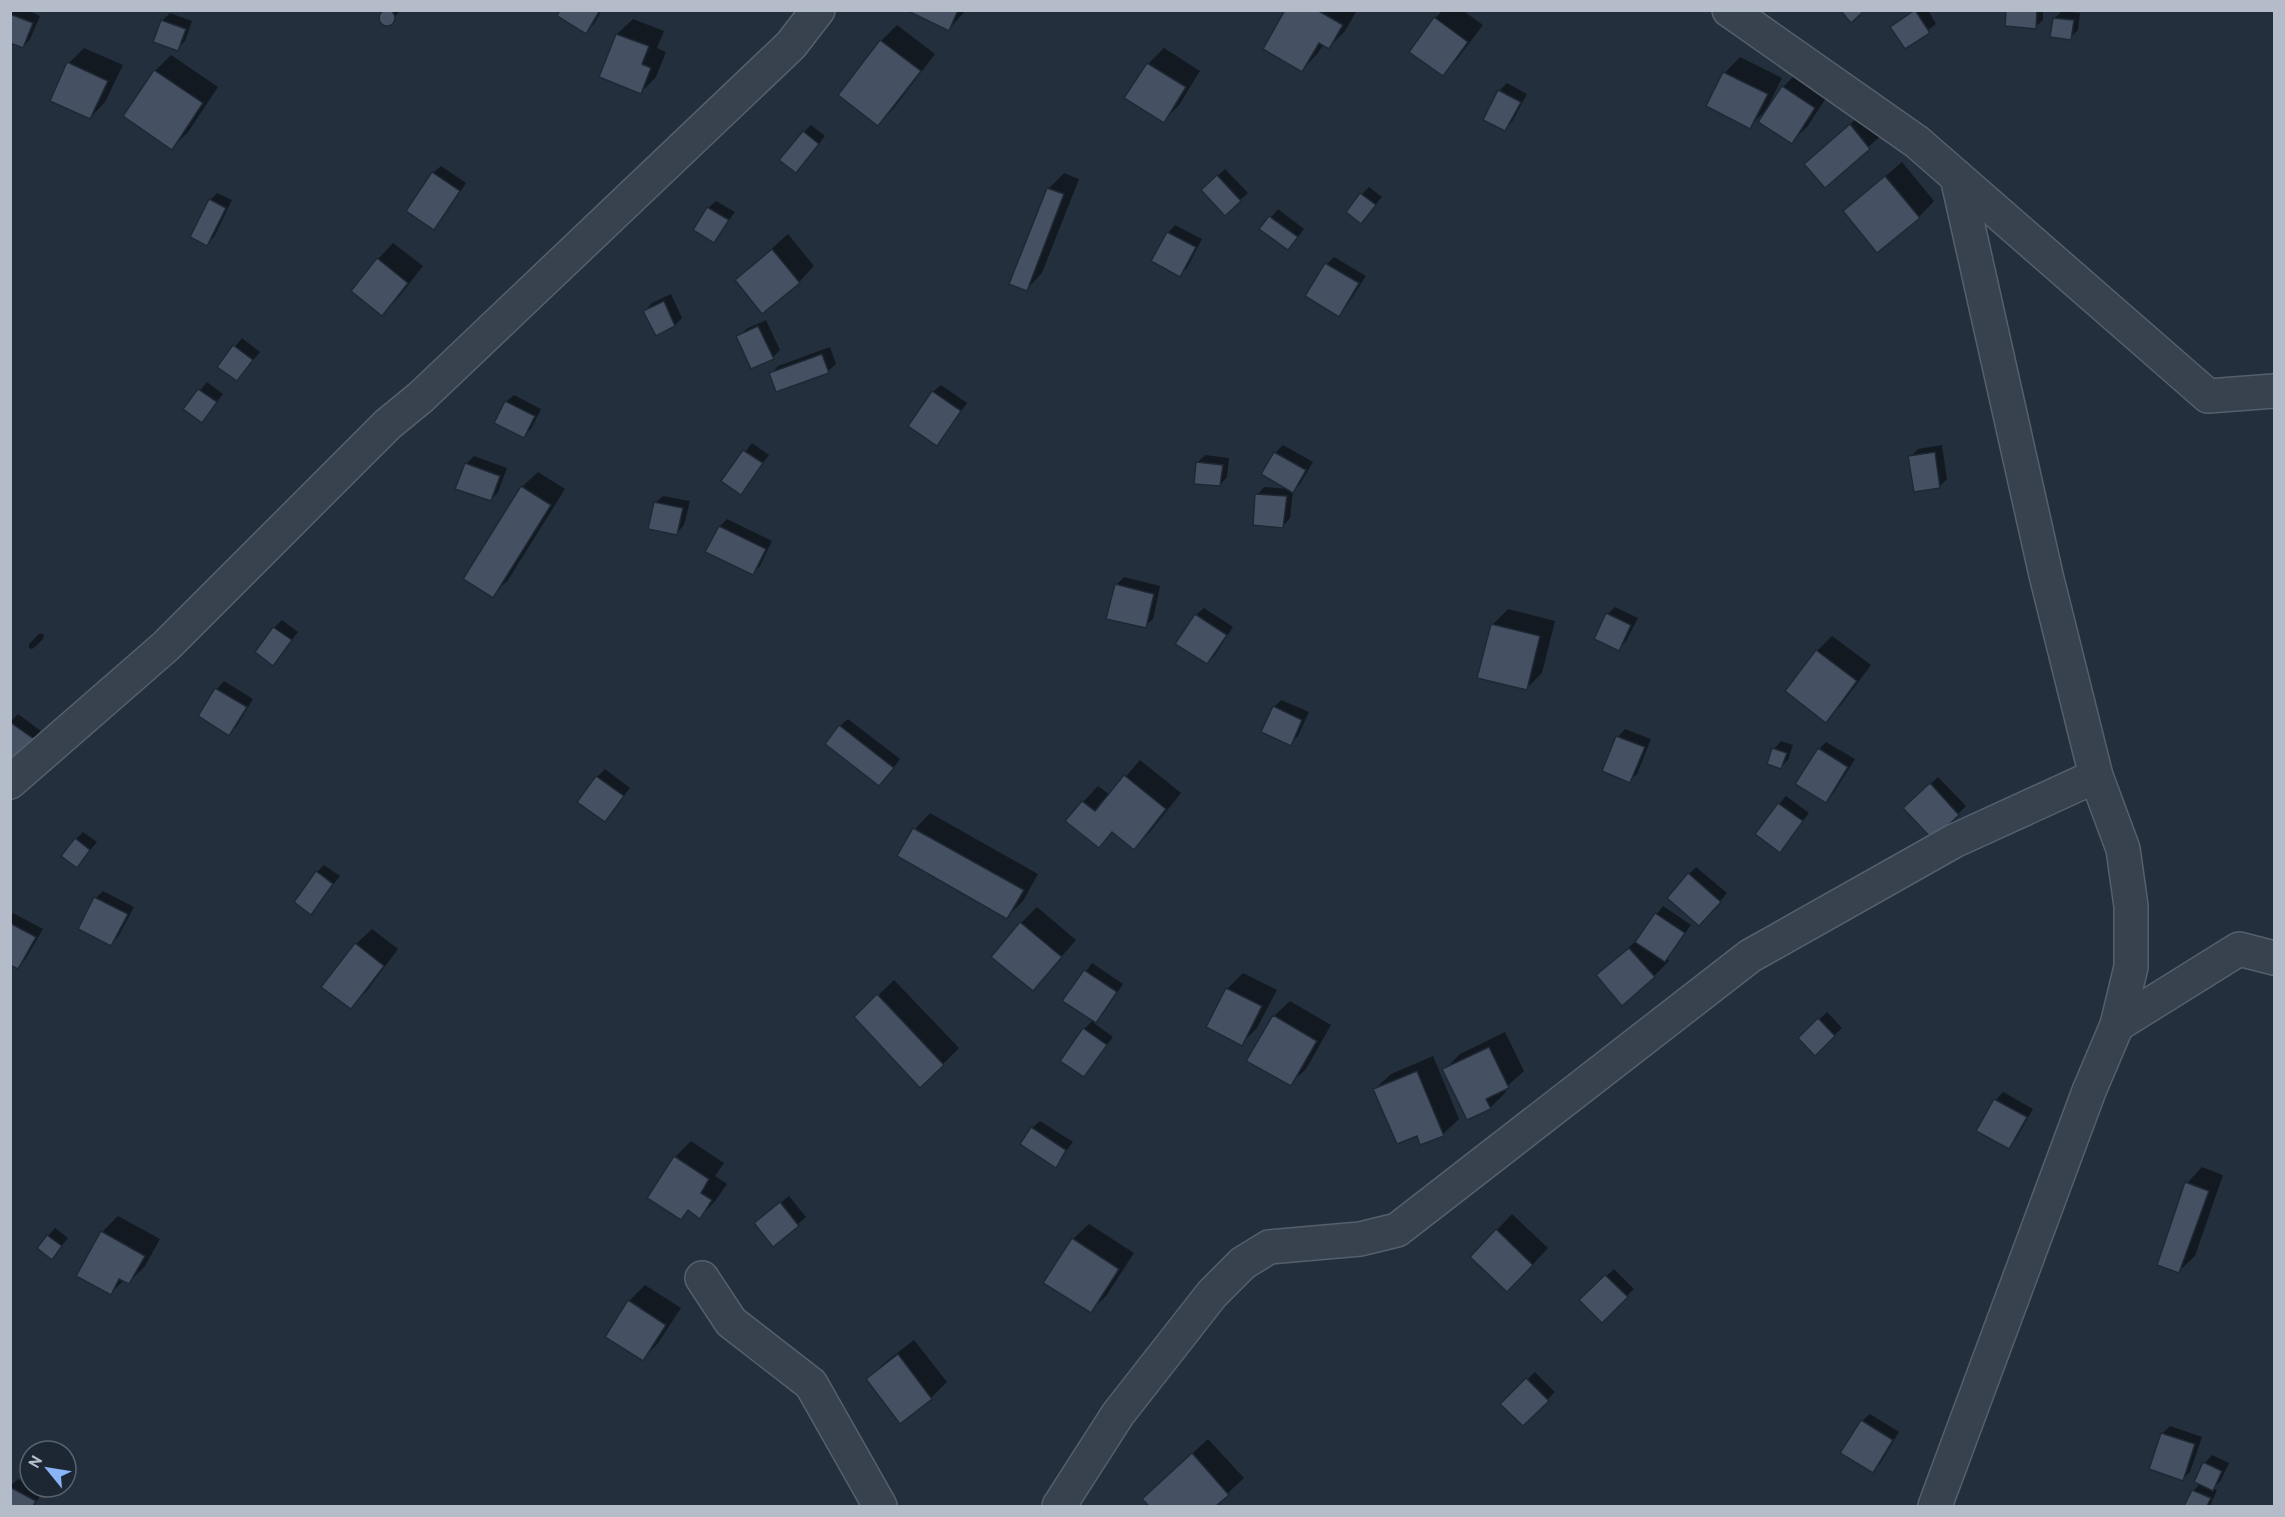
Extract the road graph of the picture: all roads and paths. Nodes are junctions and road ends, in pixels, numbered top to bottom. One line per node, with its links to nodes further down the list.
1 (818, 10): 6 (street)
2 (1729, 10): 3 (street)
3 (1957, 177): 4 (street); 5 (street)
4 (2274, 391)
5 (2096, 776): 8 (street); 11 (street)
6 (10, 782)
7 (2274, 958): 8 (street)
8 (2116, 1025): 12 (street)
9 (702, 1278): 10 (street)
10 (880, 1506)
11 (1059, 1506)
12 (1935, 1506)

